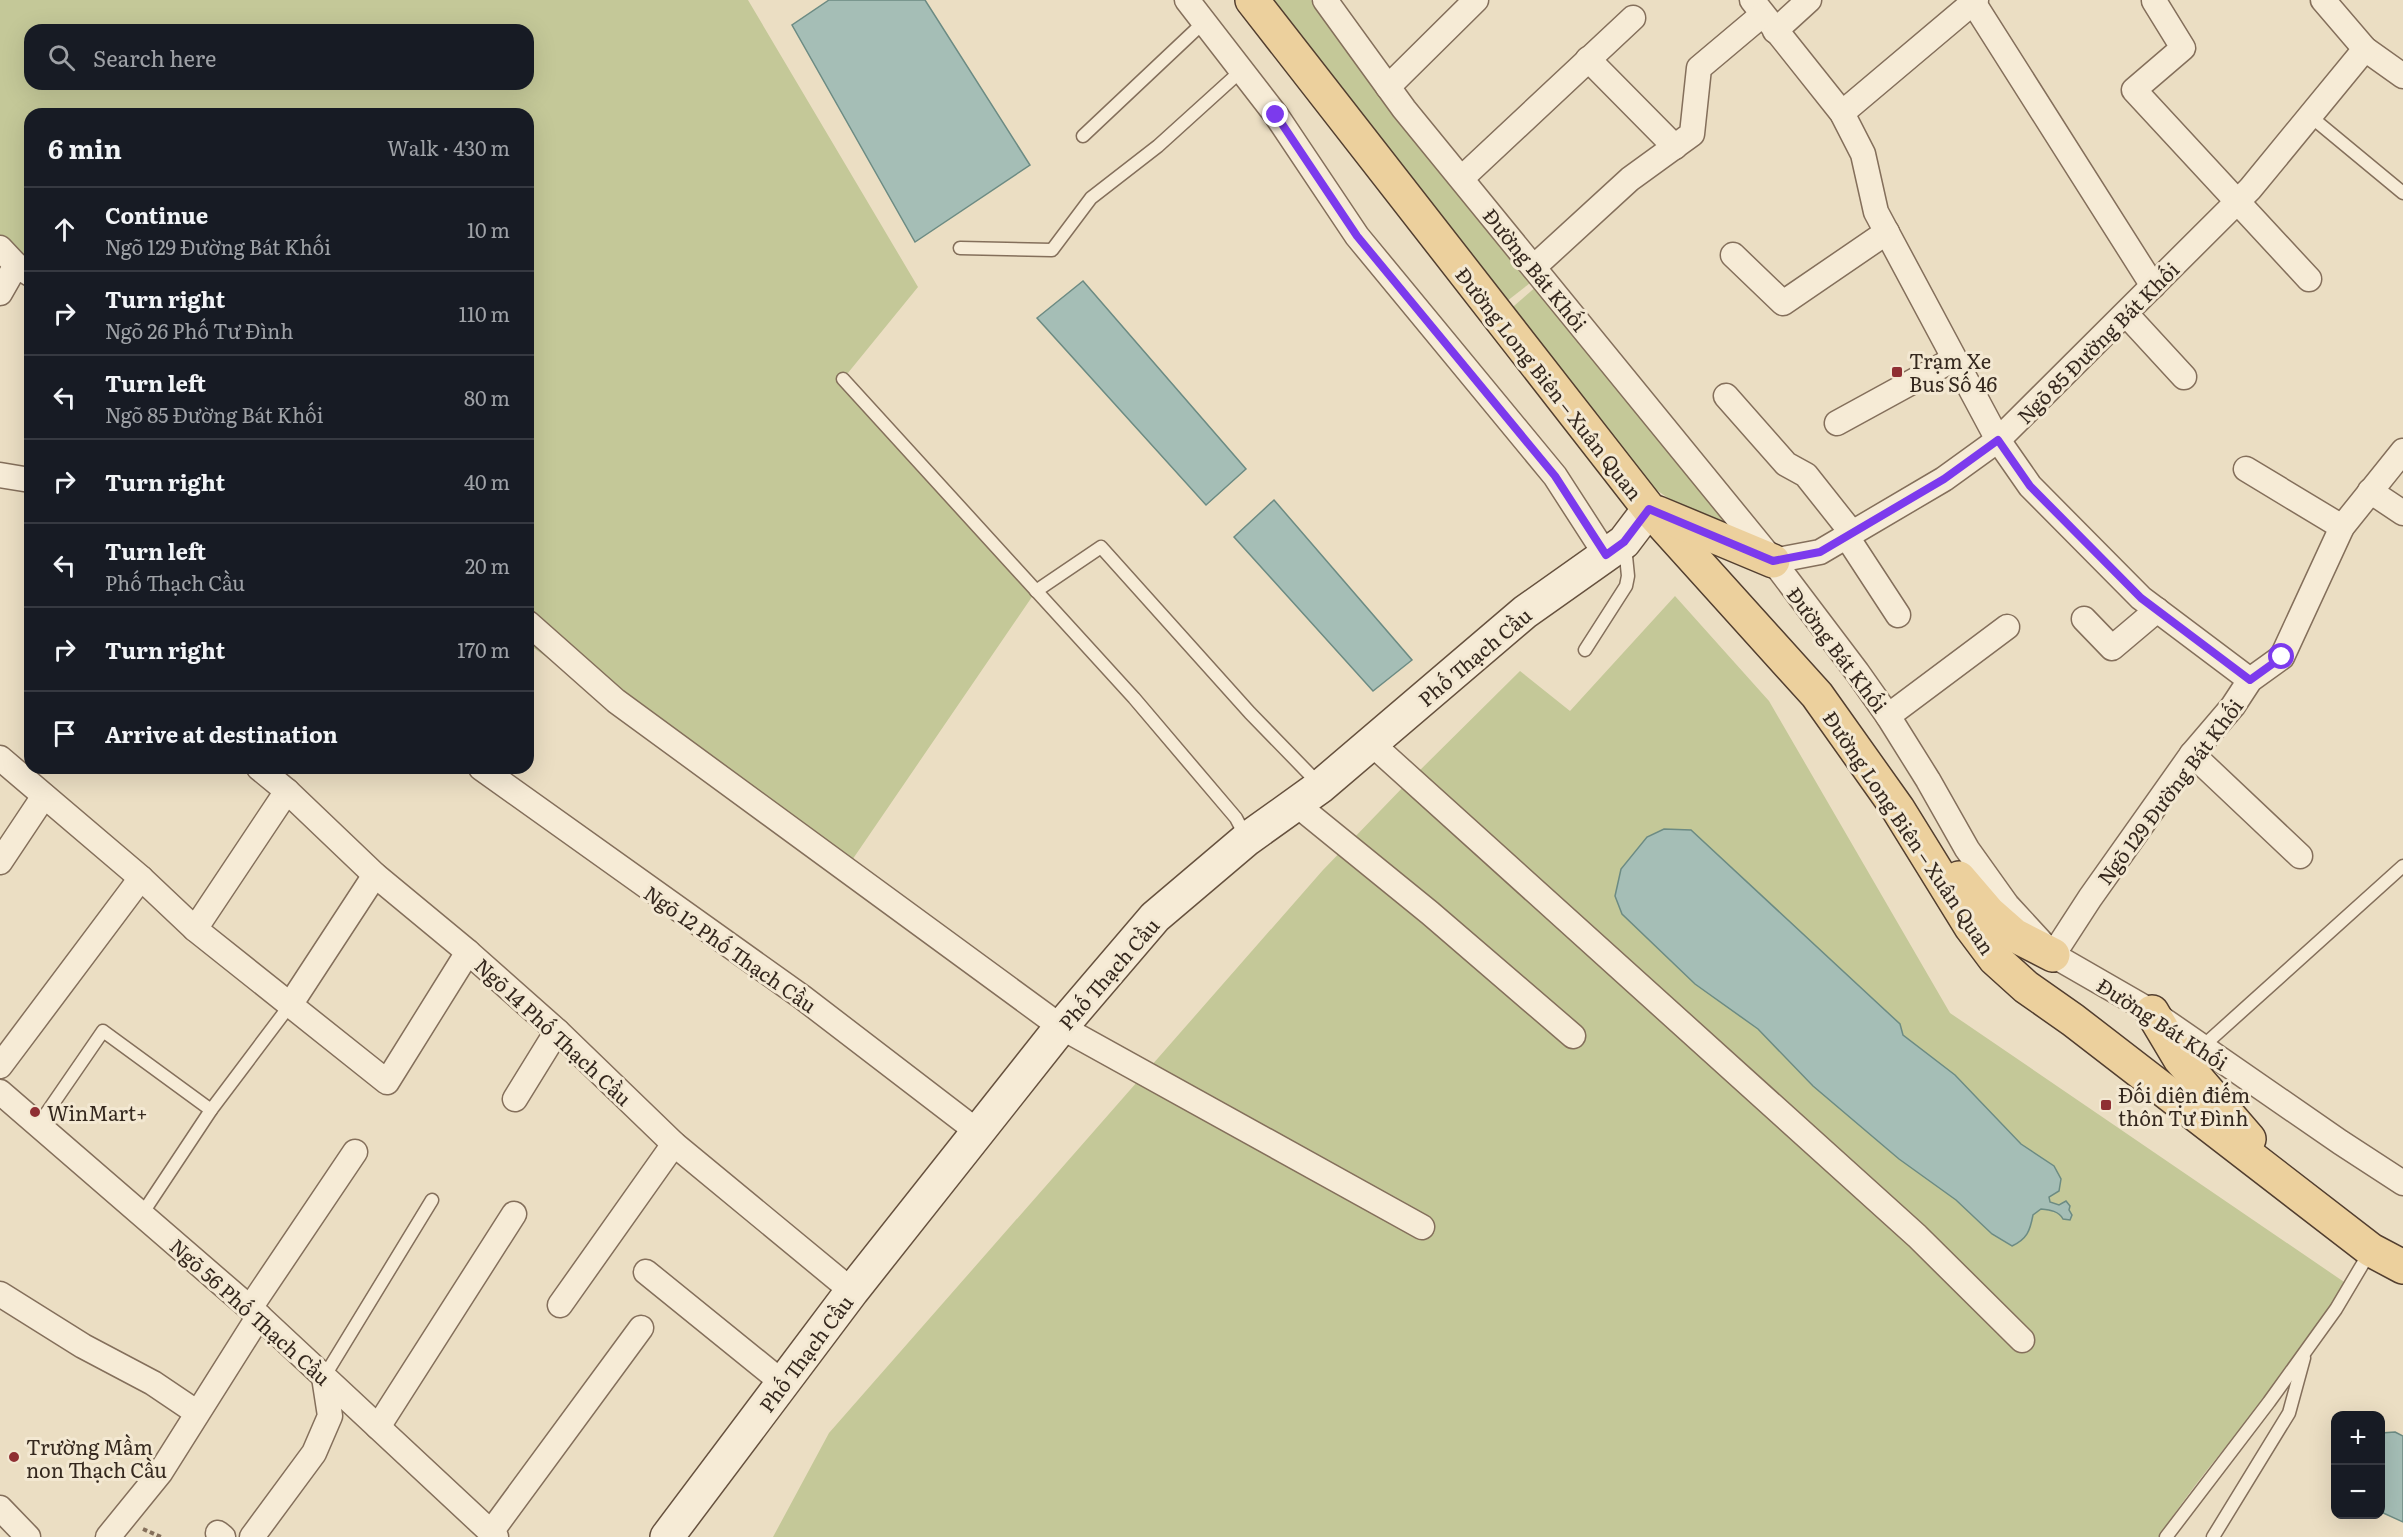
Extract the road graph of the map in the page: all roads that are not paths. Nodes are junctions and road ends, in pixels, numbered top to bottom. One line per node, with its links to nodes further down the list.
1 (1187, 0): 11 (street)
2 (1252, 0): 44 (main road, Đường Long Biên – Xuân Quan)
3 (1325, 0): 16 (street, Đường Bát Khối)
4 (1476, 0): 16 (street)
5 (1809, 0): 9 (street)
6 (2155, 0): 23 (street)
7 (1974, 1): 17 (street); 30 (street)
8 (2325, 1): 12 (street)
9 (1763, 15): 17 (street); 20 (street)
10 (1633, 18): 13 (street)
11 (1204, 22): 14 (street); 19 (lane)
12 (2365, 48): 15 (street); 18 (street, Ngõ 85 Đường Bát Khối)
13 (1588, 59): 20 (street); 21 (street)
14 (1242, 70): 25 (lane); 48 (street)
15 (2403, 75)
16 (1388, 87): 21 (street, Đường Bát Khối)
17 (1842, 113): 24 (street)
18 (2310, 116): 22 (lane); 23 (street, Ngõ 85 Đường Bát Khối)
19 (1083, 136)
20 (1675, 147): 28 (street)
21 (1462, 178): 28 (street, Đường Bát Khối)
22 (2403, 193)
23 (2236, 202): 29 (street); 30 (street, Ngõ 85 Đường Bát Khối)
24 (1887, 232): 26 (street); 33 (street)
25 (960, 248)
26 (1733, 255)
27 (15, 262): 31 (street)
28 (1534, 267): 49 (street, Đường Bát Khối)
29 (2309, 279)
30 (2153, 286): 32 (street, Ngõ 85 Đường Bát Khối)
31 (0, 292)
32 (2126, 314): 34 (street); 38 (street, Ngõ 85 Đường Bát Khối)
33 (1954, 359): 37 (street); 38 (street)
34 (2184, 377)
35 (843, 379): 50 (lane)
36 (1726, 396): 47 (street)
37 (1837, 423)
38 (1998, 440): 47 (street, Ngõ 85 Đường Bát Khối); 51 (street)
39 (2403, 451): 43 (street, Ngõ 129 Đường Bát Khối)
40 (2246, 469): 46 (street)
41 (0, 475): 42 (street)
42 (24, 479)
43 (2370, 491): 45 (street); 46 (street, Ngõ 129 Đường Bát Khối)
44 (1649, 509): 48 (street, Phố Thạch Cầu); 49 (main road); 67 (main road, Đường Long Biên – Xuân Quan)
45 (2403, 513)
46 (2343, 527): 57 (street, Ngõ 129 Đường Bát Khối)
47 (1849, 535): 49 (street, Ngõ 85 Đường Bát Khối); 52 (street)
48 (1615, 549): 56 (lane); 59 (street, Phố Thạch Cầu)
49 (1773, 561): 58 (street, Đường Bát Khối)
50 (1036, 591): 65 (lane); 68 (lane)
51 (2157, 610): 53 (street); 57 (street)
52 (1898, 615)
53 (2084, 619)
54 (2007, 627): 58 (street)
55 (534, 628): 79 (street)
56 (1585, 650)
57 (2250, 680): 60 (street, Ngõ 129 Đường Bát Khối)
58 (1888, 716): 76 (street, Đường Bát Khối)
59 (1371, 743): 65 (street, Phố Thạch Cầu); 105 (street)
60 (2192, 754): 69 (street); 76 (street, Ngõ 129 Đường Bát Khối)
61 (0, 758): 66 (street)
62 (266, 774): 64 (street, Ngõ 14 Phố Thạch Cầu)
63 (489, 774): 88 (street, Ngõ 12 Phố Thạch Cầu)
64 (287, 791): 72 (street, Ngõ 14 Phố Thạch Cầu); 74 (street)
65 (1308, 795): 68 (street, Phố Thạch Cầu); 81 (street)
66 (44, 796): 70 (street); 73 (street)
67 (1898, 809): 76 (main road); 92 (main road, Đường Long Biên – Xuân Quan)
68 (1247, 839): 79 (street, Phố Thạch Cầu)
69 (2300, 856)
70 (0, 862)
71 (2403, 866): 82 (lane)
72 (375, 875): 75 (street, Ngõ 14 Phố Thạch Cầu); 77 (street)
73 (141, 878): 74 (street); 83 (street)
74 (195, 929): 77 (street)
75 (468, 952): 77 (street); 80 (street, Ngõ 14 Phố Thạch Cầu)
76 (2054, 955): 78 (street, Đường Bát Khối)
77 (290, 1005): 86 (lane)
78 (2152, 1012): 82 (street, Đường Bát Khối); 92 (main road)
79 (1061, 1027): 88 (street, Phố Thạch Cầu); 96 (street)
80 (557, 1031): 85 (street); 89 (street, Ngõ 14 Phố Thạch Cầu)
81 (1573, 1036)
82 (2202, 1047): 91 (street, Đường Bát Khối)
83 (0, 1066)
84 (0, 1092): 87 (street, Ngõ 56 Phố Thạch Cầu)
85 (514, 1099)
86 (211, 1110): 87 (lane); 94 (lane)
87 (39, 1124): 94 (street, Ngõ 56 Phố Thạch Cầu)
88 (978, 1132): 100 (street, Phố Thạch Cầu)
89 (674, 1144): 100 (street, Ngõ 14 Phố Thạch Cầu); 102 (street)
90 (355, 1152): 103 (street)
91 (2403, 1183)
92 (2307, 1198): 97 (main road, Đường Long Biên – Xuân Quan)
93 (432, 1200): 107 (lane)
94 (142, 1214): 103 (street, Ngõ 56 Phố Thạch Cầu)
95 (514, 1214): 110 (street)
96 (1422, 1227)
97 (2371, 1250): 98 (main road, Đường Long Biên – Xuân Quan); 106 (lane)
98 (2403, 1267)
99 (646, 1272): 108 (street)
100 (852, 1292): 108 (street, Phố Thạch Cầu)
101 (0, 1294): 109 (street)
102 (560, 1305)
103 (254, 1312): 107 (street, Ngõ 56 Phố Thạch Cầu); 109 (street)
104 (640, 1328): 112 (street)
105 (2022, 1340)
106 (2306, 1351): 117 (lane); 118 (lane)
107 (324, 1377): 110 (street, Ngõ 56 Phố Thạch Cầu); 115 (street)
108 (783, 1383): 116 (street, Phố Thạch Cầu)
109 (196, 1412): 114 (street)
110 (378, 1427): 112 (street, Ngõ 56 Phố Thạch Cầu)
111 (0, 1508): 113 (street)
112 (494, 1535)
113 (28, 1537)
114 (108, 1537)
115 (252, 1537)
116 (668, 1537)
117 (2166, 1537)
118 (2213, 1537)

